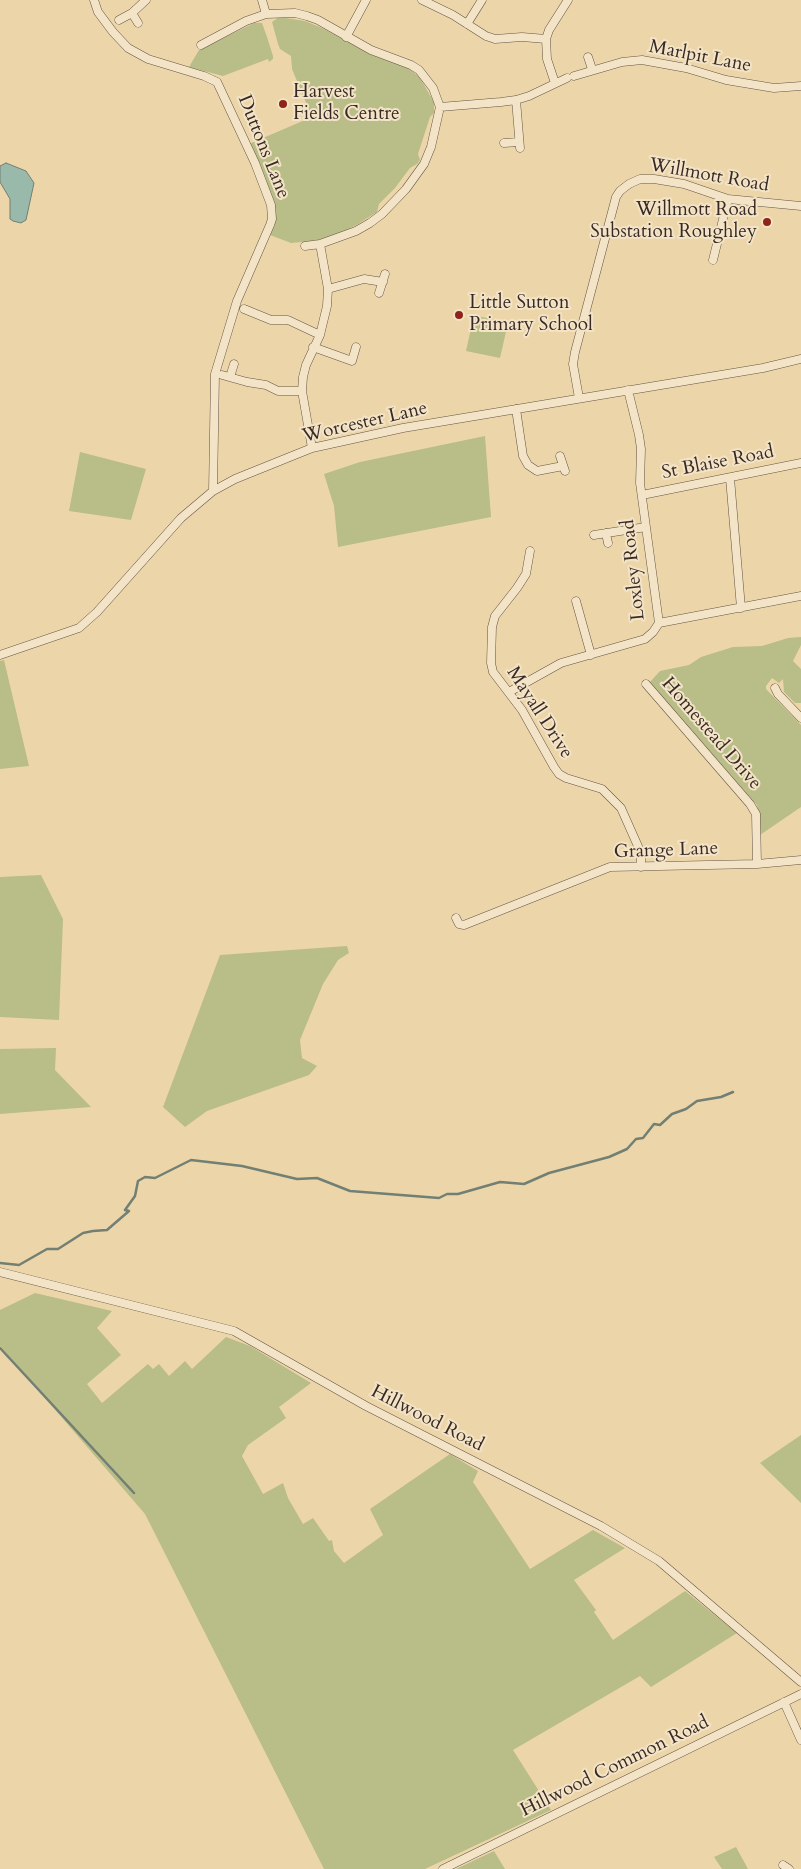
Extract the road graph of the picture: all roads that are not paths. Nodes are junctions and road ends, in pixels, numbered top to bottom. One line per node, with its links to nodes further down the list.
1 (94, 0): 44 (street, Duttons Lane)
2 (146, 0): 8 (street)
3 (262, 0): 9 (street)
4 (366, 0): 13 (street)
5 (422, 0): 12 (street)
6 (482, 0): 12 (street)
7 (568, 0): 14 (street)
8 (132, 13): 10 (street); 11 (street)
9 (266, 14): 13 (street); 15 (street)
10 (119, 20)
11 (138, 23)
12 (467, 24): 14 (street)
13 (346, 37): 21 (street)
14 (546, 40): 18 (street)
15 (201, 45)
16 (588, 57): 17 (street)
17 (592, 69): 18 (street, Marlpit Lane); 19 (street, Marlpit Lane)
18 (555, 83): 20 (street, Marlpit Lane)
19 (801, 86)
20 (516, 100): 21 (street, Marlpit Lane); 22 (street)
21 (440, 107): 25 (street)
22 (504, 142)
23 (728, 199): 24 (street, Willmott Road); 27 (street); 38 (street, Willmott Road)
24 (801, 206)
25 (320, 244): 26 (street); 28 (street)
26 (306, 246)
27 (713, 260)
28 (328, 289): 29 (street); 31 (street)
29 (379, 294)
30 (253, 304): 31 (street)
31 (320, 335): 32 (street)
32 (313, 348): 33 (street); 37 (street)
33 (356, 348)
34 (801, 359): 36 (street, Worcester Lane)
35 (234, 364): 37 (street)
36 (628, 390): 38 (street, Worcester Lane); 45 (street, Loxley Road)
37 (302, 391): 40 (street)
38 (579, 398): 39 (street, Worcester Lane)
39 (516, 409): 40 (street, Worcester Lane); 41 (street)
40 (312, 448): 44 (street, Worcester Lane)
41 (560, 456)
42 (801, 464): 43 (street, St Blaise Road)
43 (730, 478): 45 (street, St Blaise Road); 55 (street)
44 (212, 491): 58 (street, Worcester Lane)
45 (642, 495): 46 (street, Loxley Road)
46 (646, 527): 47 (street); 56 (street, Loxley Road)
47 (606, 533): 48 (street); 49 (street)
48 (594, 534)
49 (608, 543)
50 (530, 551): 52 (street, Mayall Drive)
51 (516, 571): 52 (street)
52 (526, 574): 61 (street, Mayall Drive)
53 (801, 596): 55 (street)
54 (576, 601): 57 (street)
55 (742, 608): 56 (street)
56 (659, 623): 57 (street, Loxley Road)
57 (591, 654): 61 (street, Loxley Road)
58 (0, 655)
59 (646, 684): 64 (street, Homestead Drive)
60 (774, 688): 62 (street)
61 (509, 692): 65 (street, Mayall Drive)
62 (800, 716)
63 (801, 860): 64 (street, Grange Lane)
64 (757, 864): 65 (street, Grange Lane)
65 (642, 867): 66 (street, Grange Lane)
66 (456, 918)
67 (0, 1272): 68 (street, Hillwood Road)
68 (799, 1681): 70 (street, Hillwood Road)
69 (801, 1694): 70 (street, Hillwood Common Road)
70 (793, 1698): 71 (street, Hillwood Common Road)
71 (784, 1702): 72 (street); 73 (street, Hillwood Common Road)
72 (801, 1740)
73 (443, 1869)

